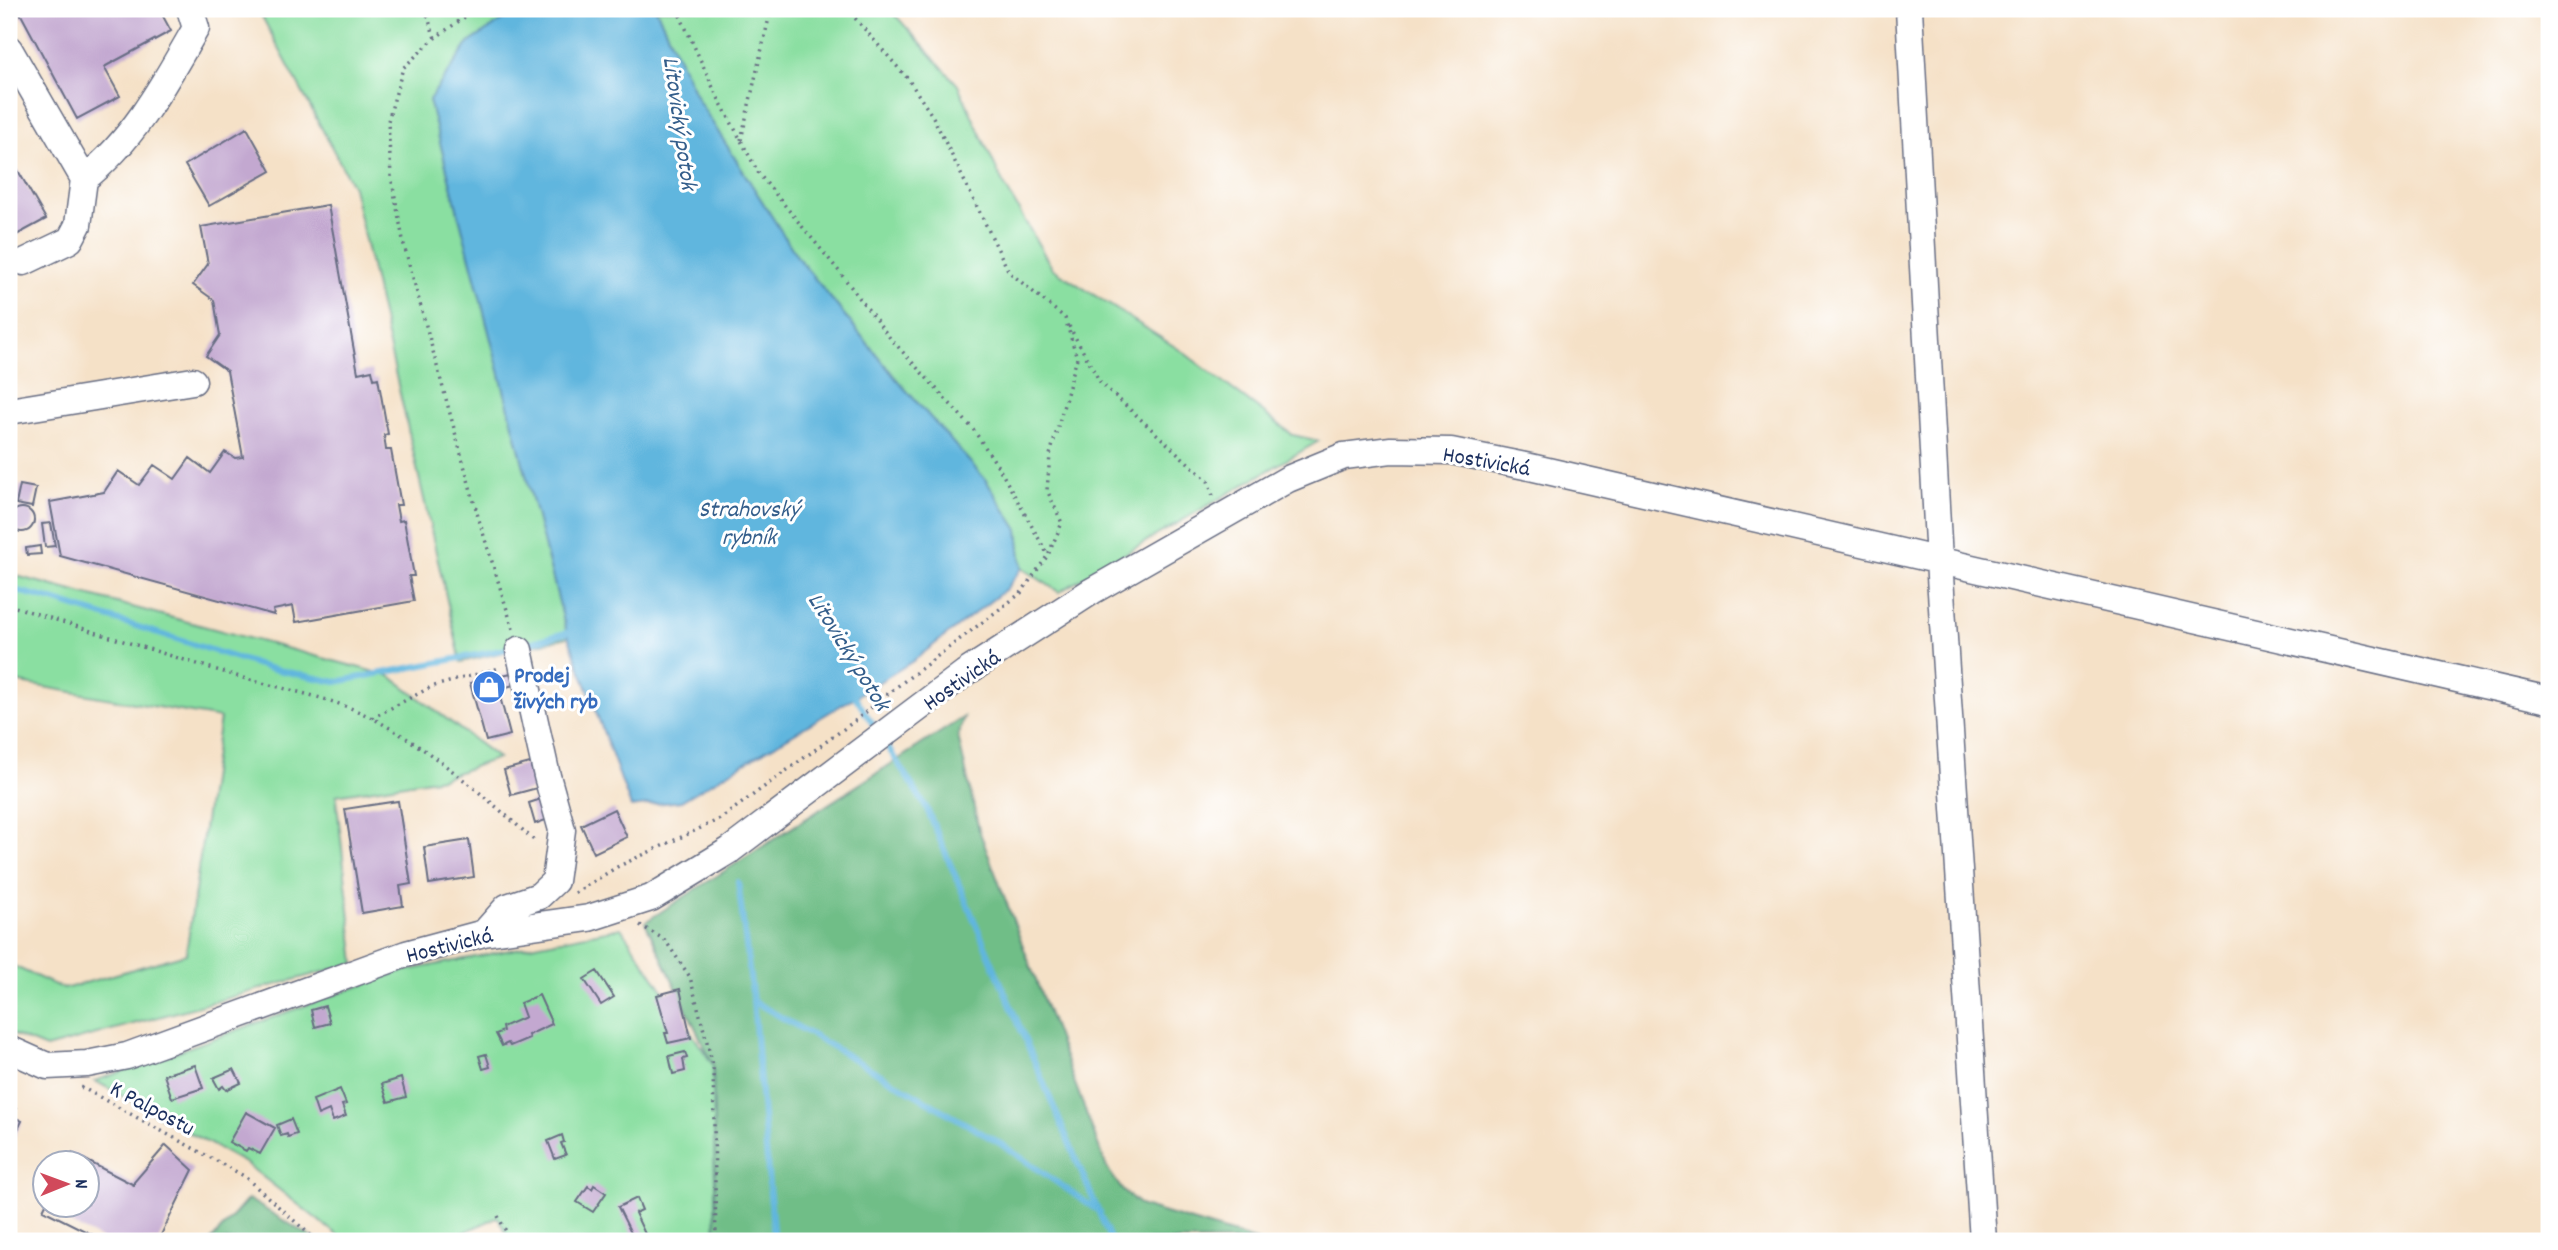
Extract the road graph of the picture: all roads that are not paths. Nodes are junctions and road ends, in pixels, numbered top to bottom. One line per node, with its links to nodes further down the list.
1 (190, 9): 4 (street)
2 (1909, 9): 8 (street)
3 (9, 49): 4 (street)
4 (84, 179): 5 (street)
5 (24, 262)
6 (193, 381): 7 (street)
7 (9, 411)
8 (1939, 561): 10 (street, Hostivická); 11 (street, Hostivická); 13 (street)
9 (519, 650): 11 (street)
10 (2549, 700)
11 (484, 933): 12 (street, Hostivická)
12 (9, 1049)
13 (1983, 1241)

